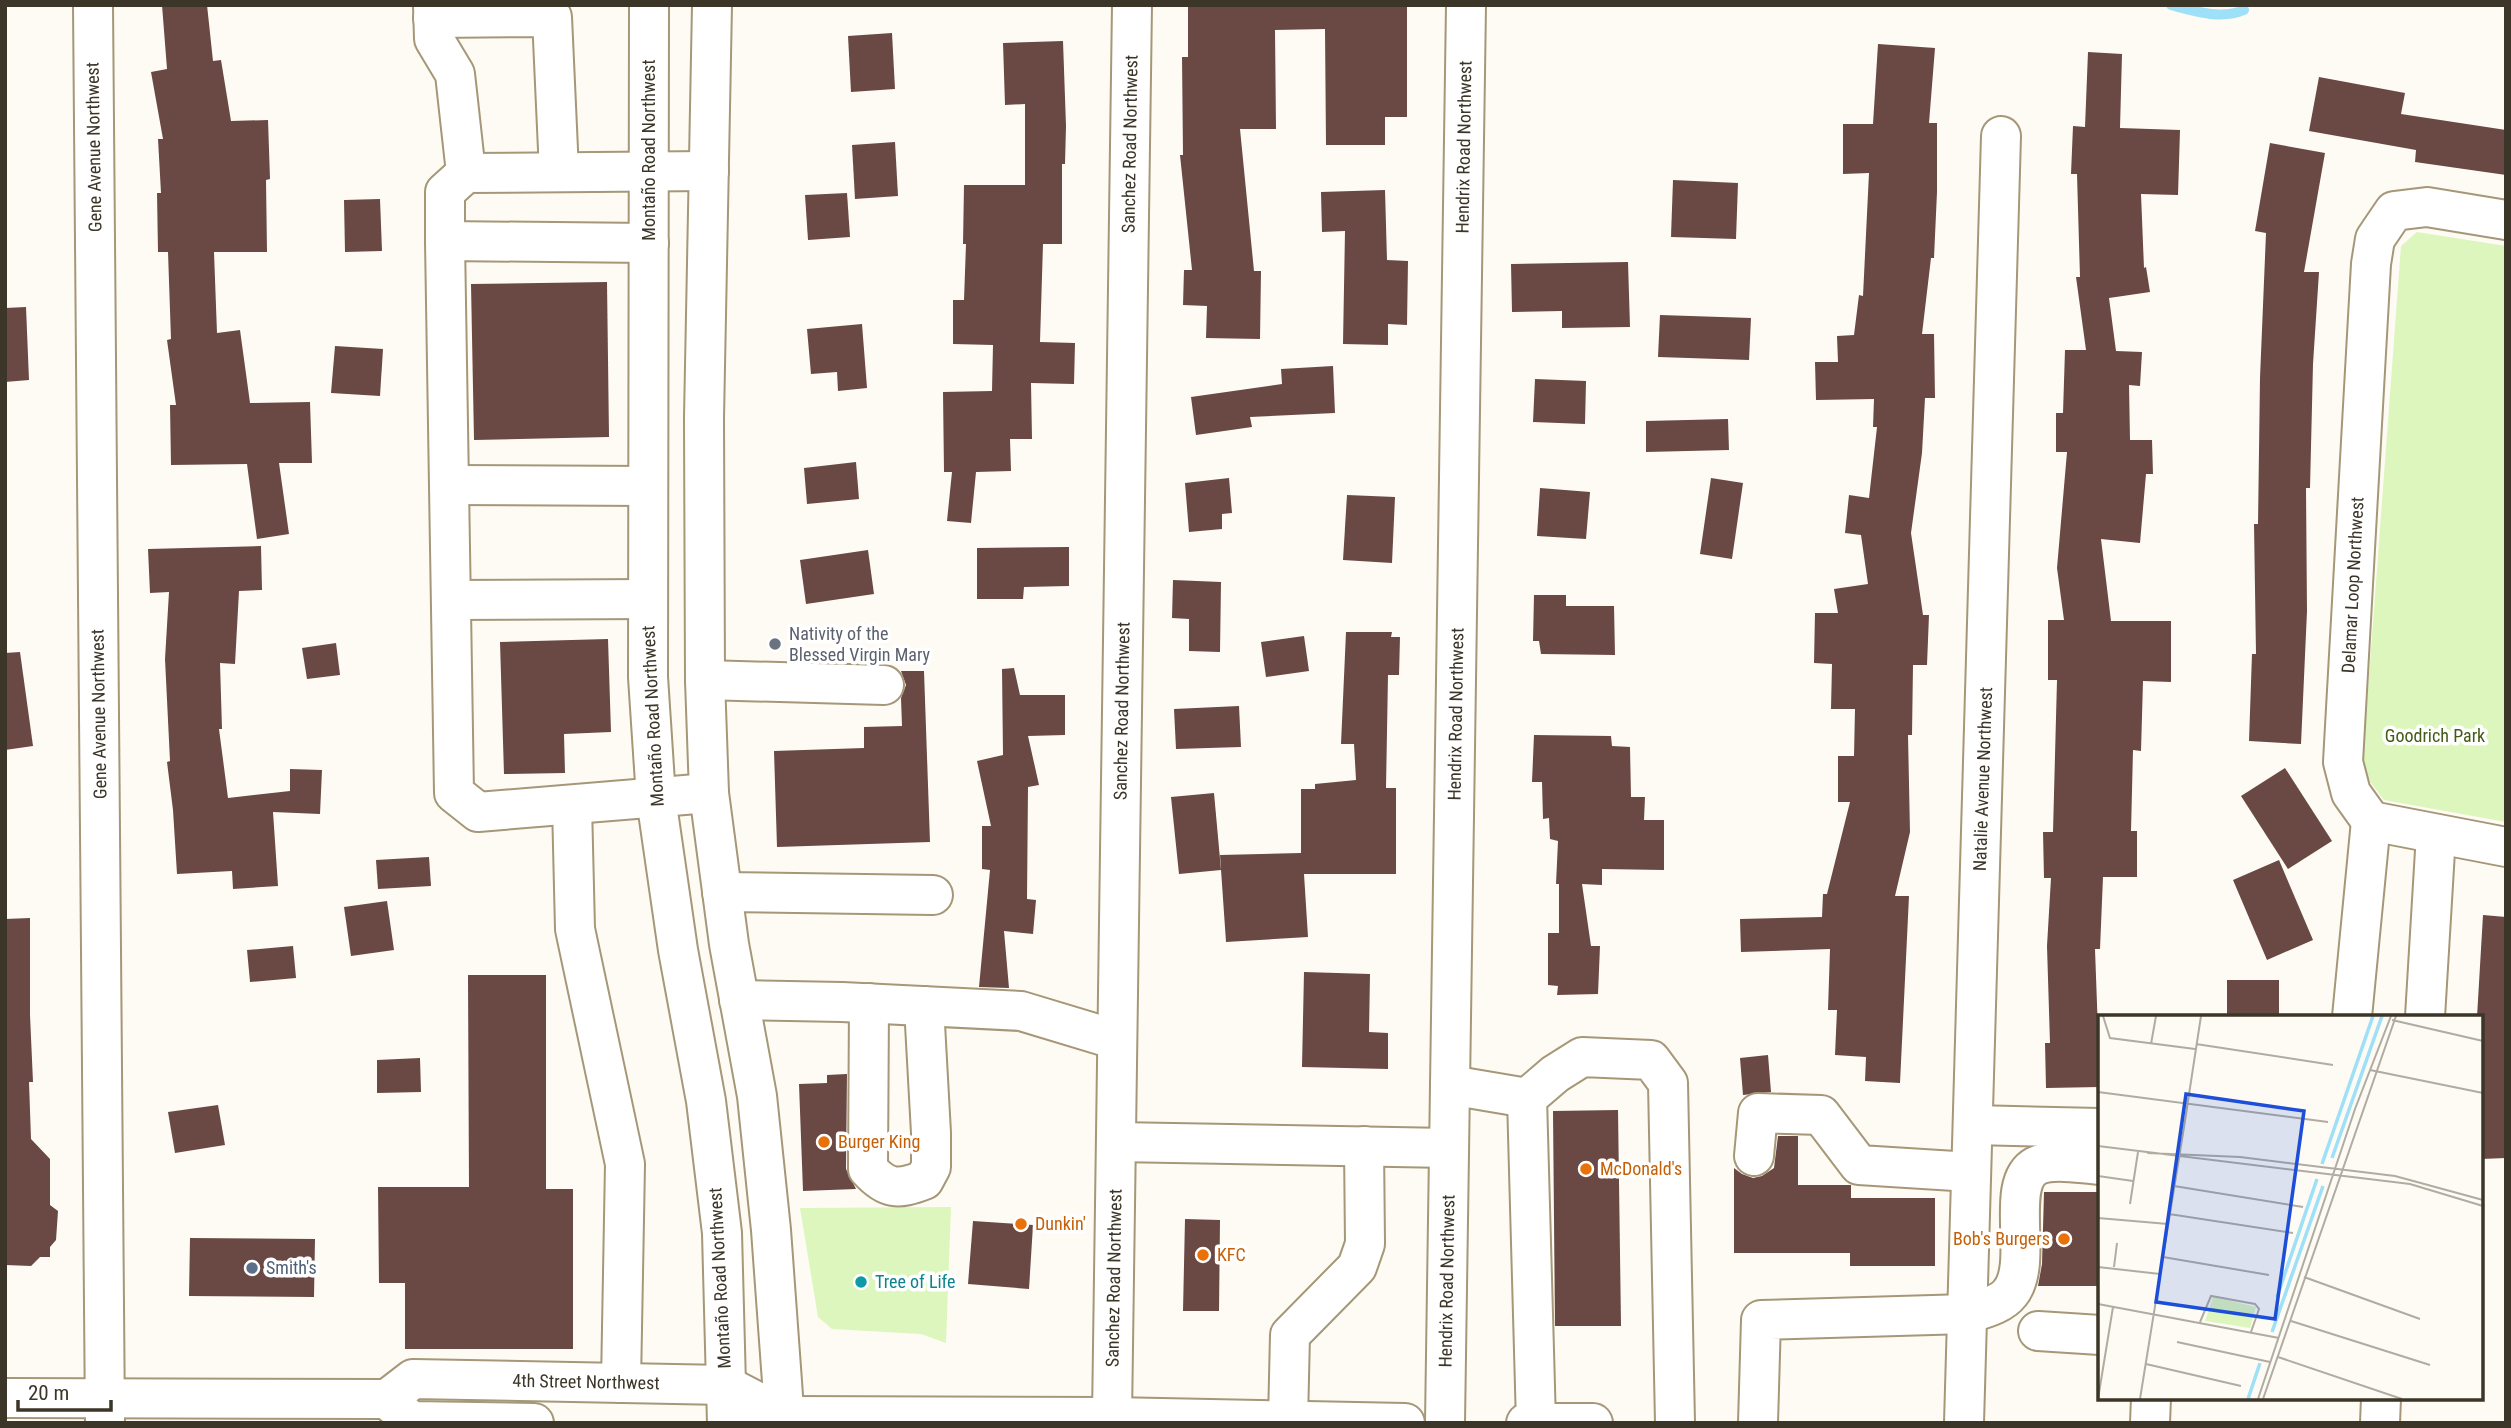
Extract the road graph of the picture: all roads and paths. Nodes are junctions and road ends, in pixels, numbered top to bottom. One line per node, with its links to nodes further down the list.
1 (93, 5): 53 (street, Gene Avenue Northwest)
2 (649, 5): 8 (street, Montaño Road Northwest)
3 (712, 5): 9 (street)
4 (1132, 5): 34 (street, Sanchez Road Northwest)
5 (1466, 5): 35 (street, Hendrix Road Northwest)
6 (433, 12): 10 (street); 11 (street)
7 (2001, 136): 37 (street, Natalie Avenue Northwest)
8 (650, 171): 9 (street); 10 (street); 14 (street, Montaño Road Northwest)
9 (709, 171): 19 (street)
10 (559, 172): 11 (street)
11 (466, 173): 13 (street)
12 (2506, 220): 24 (street, Delamar Loop Northwest)
13 (445, 241): 14 (street); 15 (street)
14 (649, 243): 16 (street, Montaño Road Northwest)
15 (450, 485): 16 (street); 18 (street)
16 (648, 486): 17 (street, Montaño Road Northwest)
17 (648, 599): 18 (street); 22 (street, Montaño Road Northwest)
18 (451, 600): 23 (street)
19 (705, 680): 20 (street); 21 (street)
20 (884, 685)
21 (709, 793): 22 (street); 27 (street)
22 (656, 798): 23 (street); 49 (street, Montaño Road Northwest)
23 (572, 805): 48 (street)
24 (2371, 821): 25 (street); 32 (street)
25 (2436, 834): 26 (street); 33 (street)
26 (2506, 847)
27 (722, 891): 28 (street); 29 (street)
28 (933, 895)
29 (740, 1000): 30 (street); 57 (street)
30 (869, 1003): 31 (street); 31 (street)
31 (925, 1006): 34 (street)
32 (2352, 1015)
33 (2425, 1015)
34 (1117, 1040): 39 (street, Sanchez Road Northwest)
35 (1450, 1085): 36 (street); 41 (street, Hendrix Road Northwest)
36 (1527, 1098): 67 (street); 69 (street)
37 (1973, 1125): 38 (street); 44 (street, Natalie Avenue Northwest)
38 (2098, 1128)
39 (1116, 1142): 40 (street); 56 (street, Sanchez Road Northwest)
40 (1364, 1146): 41 (street); 58 (street)
41 (1449, 1148): 65 (street, Hendrix Road Northwest)
42 (1754, 1156): 44 (street)
43 (2098, 1165): 45 (street)
44 (1971, 1172): 45 (street, Natalie Avenue Northwest)
45 (1968, 1314): 70 (street); 71 (street, Natalie Avenue Northwest)
46 (2038, 1331): 47 (street)
47 (2098, 1335)
48 (621, 1383): 49 (street, 4th Street Northwest); 55 (street, 4th Street Northwest)
49 (725, 1385): 57 (street, 4th Street Northwest); 62 (street, Montaño Road Northwest)
50 (5, 1398): 53 (street)
51 (2151, 1400): 72 (street)
52 (2381, 1400): 73 (street)
53 (105, 1411): 54 (street)
54 (280, 1411): 55 (street)
55 (386, 1411): 59 (street)
56 (1112, 1417): 57 (street, 4th Street Northwest); 58 (street, 4th Street Northwest)
57 (785, 1419): 63 (street, 4th Street Northwest)
58 (1288, 1420): 64 (street, 4th Street Northwest)
59 (494, 1422): 61 (street)
60 (1572, 1422): 67 (street); 68 (street)
61 (534, 1423)
62 (726, 1423)
63 (745, 1423)
64 (1405, 1423)
65 (1445, 1423)
66 (1527, 1423): 67 (street)
67 (1536, 1423)
68 (1593, 1423)
69 (1675, 1423)
70 (1758, 1423)
71 (1964, 1423)
72 (2150, 1423)
73 (2380, 1423)

